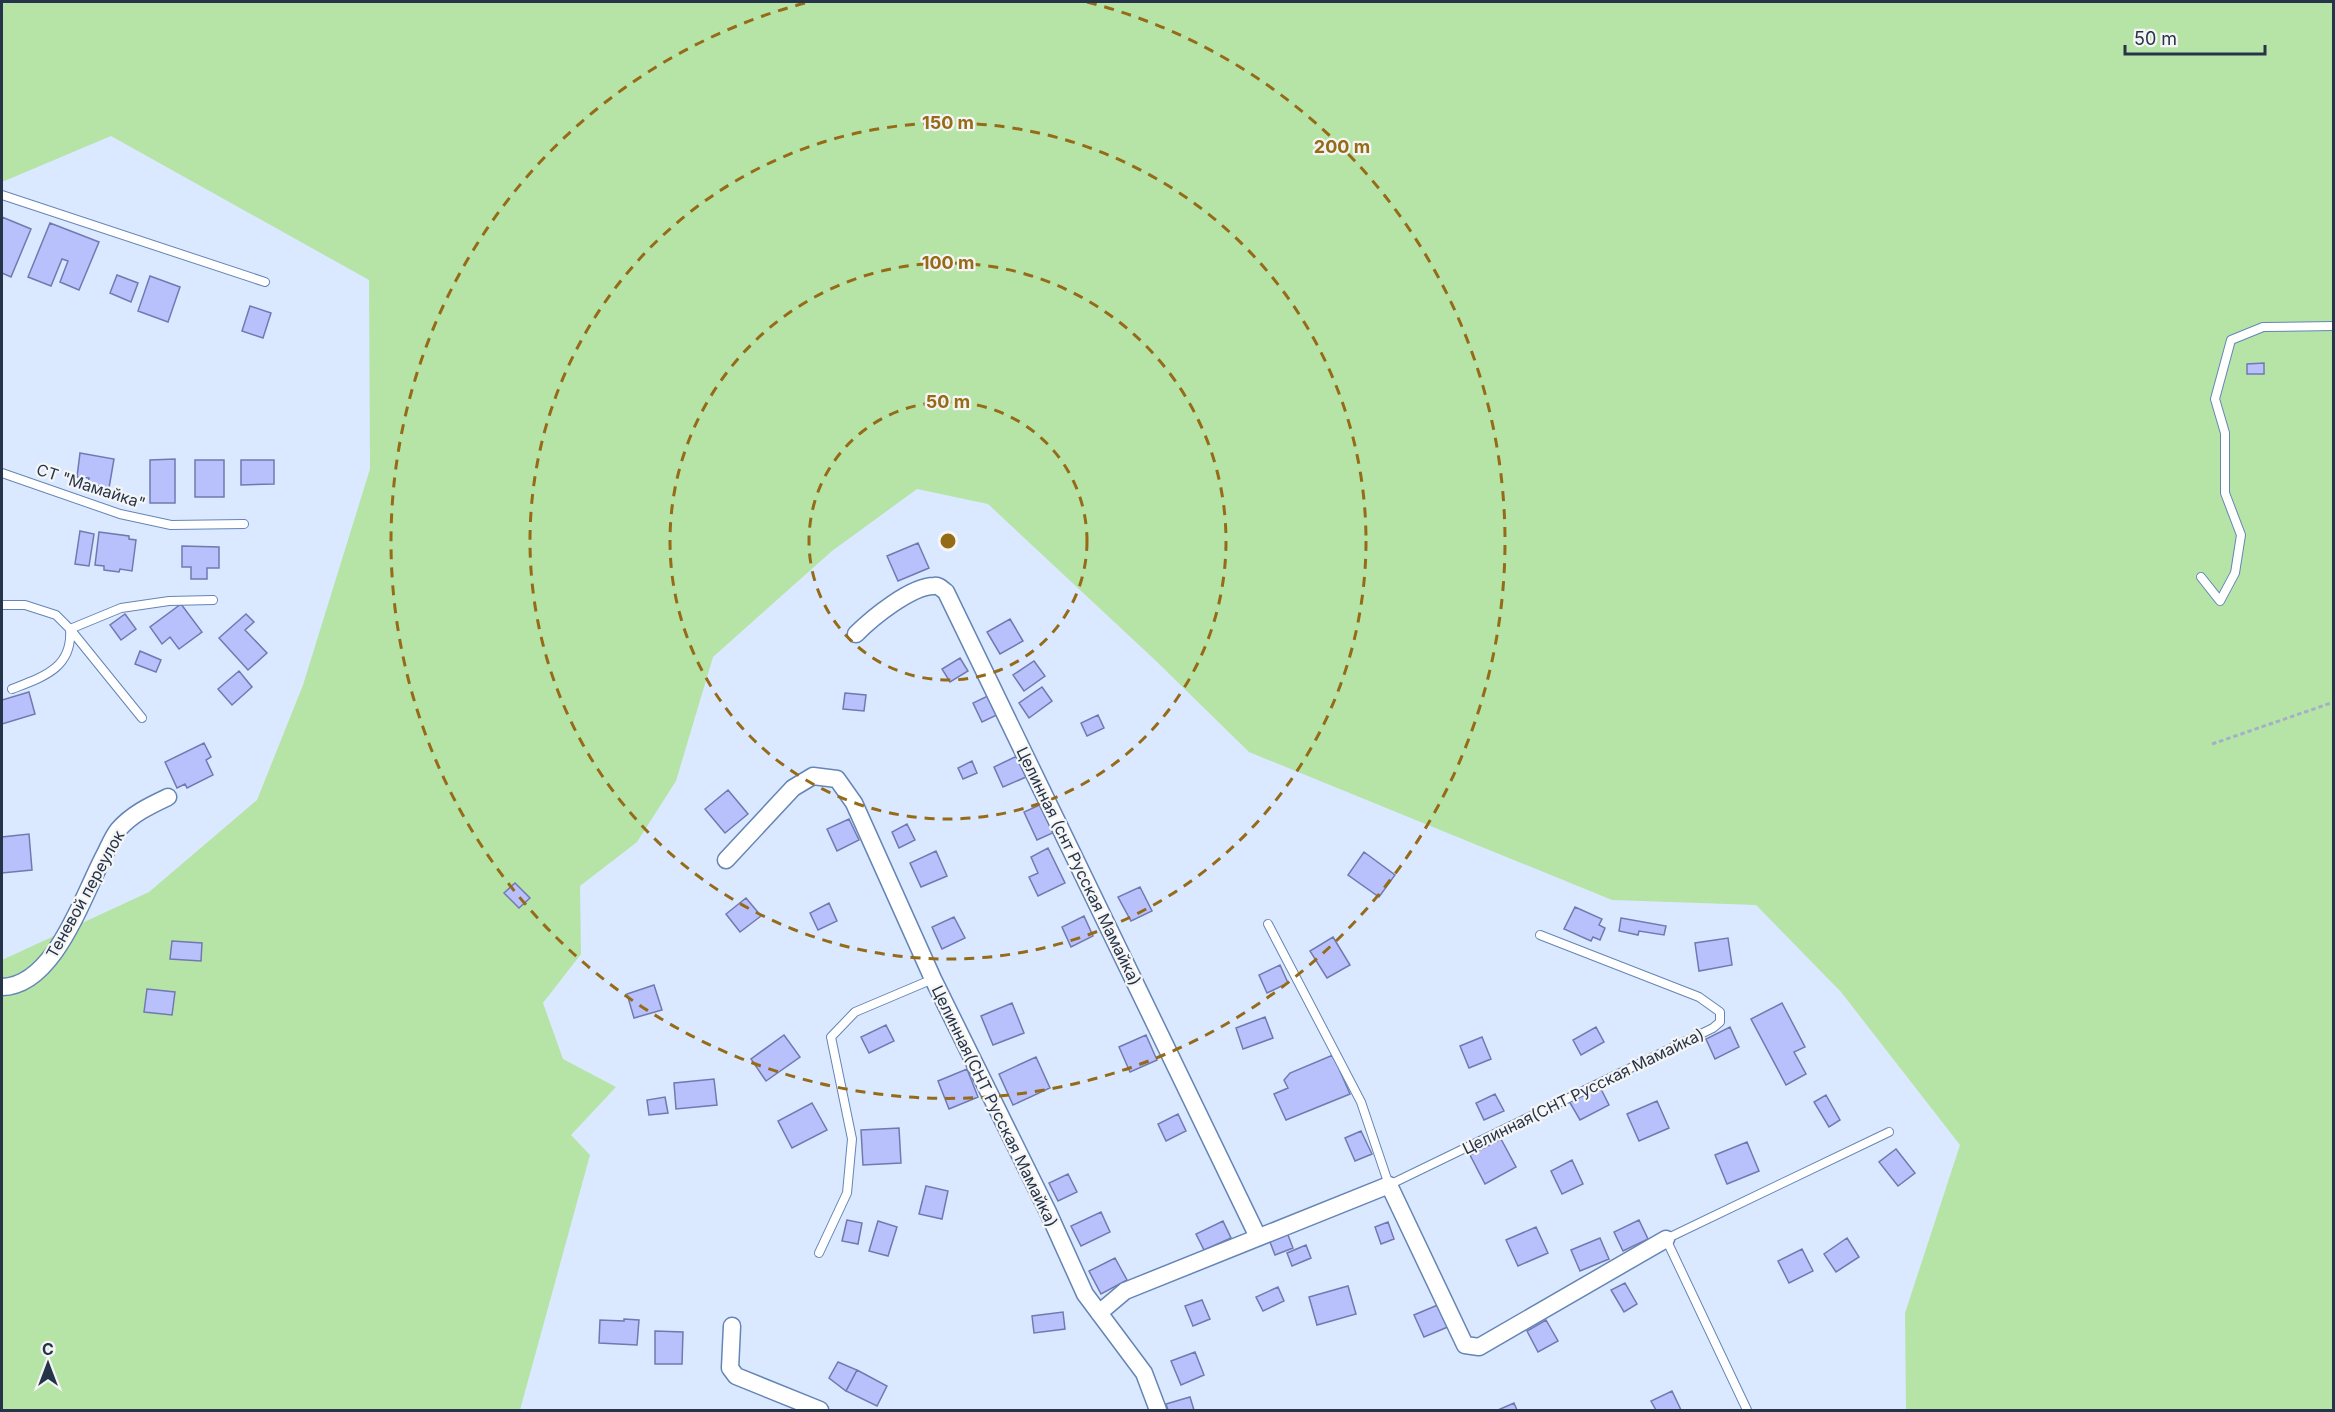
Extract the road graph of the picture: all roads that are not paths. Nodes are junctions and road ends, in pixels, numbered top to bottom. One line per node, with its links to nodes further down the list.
1 (2, 195): 2 (lane)
2 (265, 282)
3 (2334, 326): 6 (lane)
4 (2, 473): 5 (lane, СТ "Мамайка")
5 (244, 524)
6 (2201, 577)
7 (213, 600): 9 (lane)
8 (2, 605): 9 (lane)
9 (70, 629): 11 (lane); 12 (lane)
10 (856, 634): 21 (street, Целинная (снт Русская Мамайка))
11 (12, 689)
12 (142, 718)
13 (168, 797): 18 (street, Теневой переулок)
14 (726, 860): 17 (street)
15 (1268, 924): 20 (lane)
16 (1540, 935): 20 (lane, Целинная(СНТ Русская Мамайка))
17 (933, 979): 23 (lane, Целинная(СНТ Русская Мамайка)); 24 (street, Целинная(СНТ Русская Мамайка))
18 (2, 987)
19 (1889, 1132): 22 (lane)
20 (1389, 1185): 21 (street, Целинная(СНТ Русская Мамайка)); 22 (street)
21 (1258, 1237): 24 (street, Целинная(СНТ Русская Мамайка))
22 (1666, 1239): 28 (lane)
23 (819, 1253)
24 (1099, 1313): 27 (street, Целинная(СНТ Русская Мамайка))
25 (732, 1326): 26 (street)
26 (820, 1410)
27 (1158, 1410)
28 (1747, 1410)

